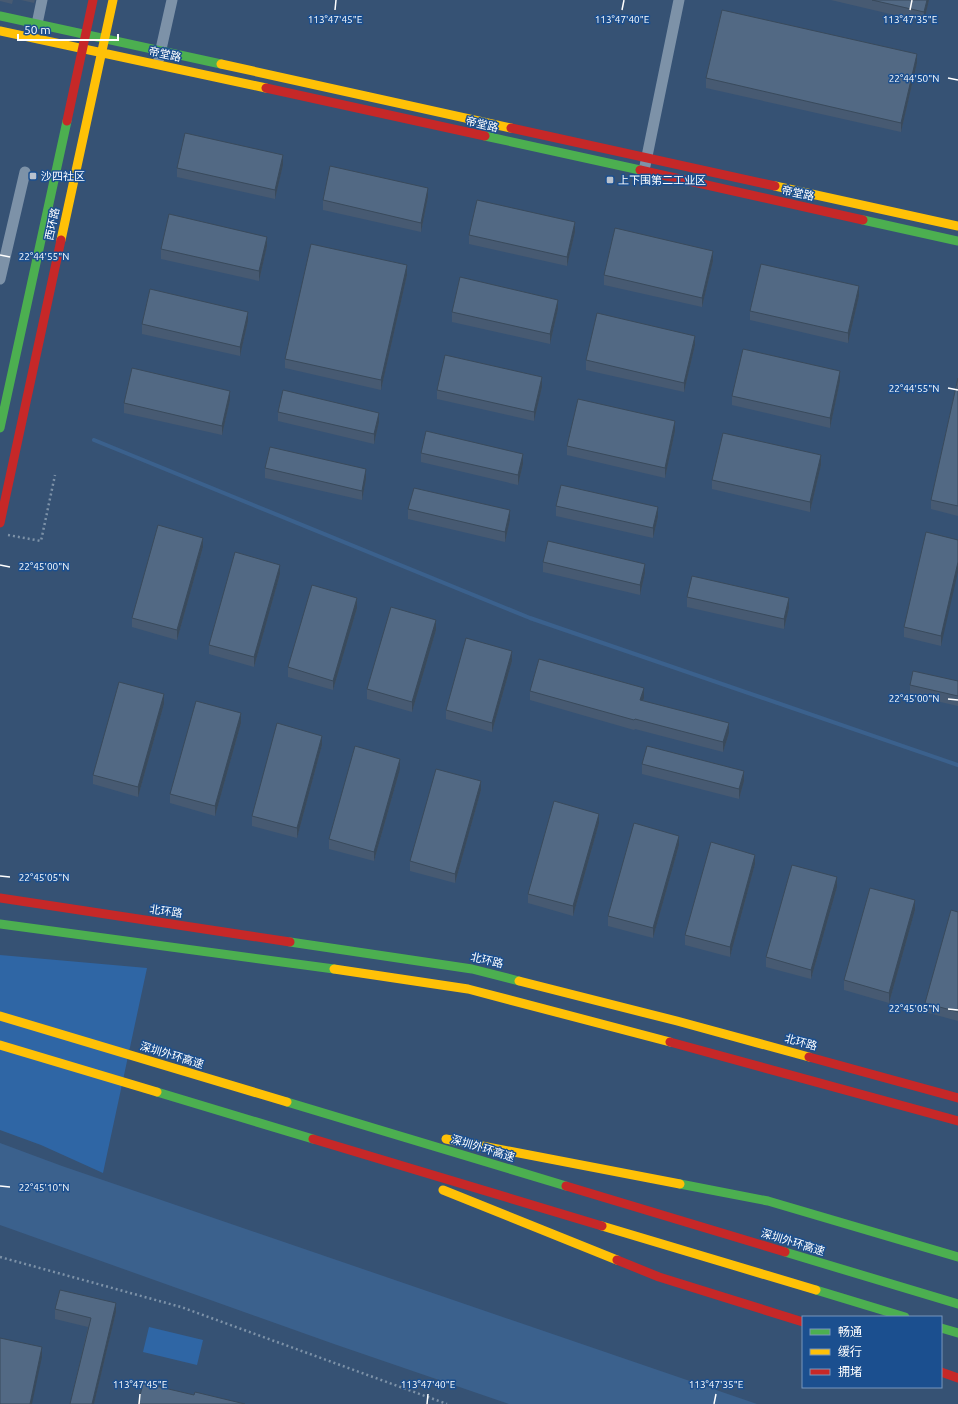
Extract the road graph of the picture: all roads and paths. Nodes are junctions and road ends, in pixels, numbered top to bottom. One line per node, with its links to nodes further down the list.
1 (42, 0): 7 (street)
2 (93, 0): 9 (main road, 西环路)
3 (112, 0): 10 (main road, 西环路)
4 (172, 0): 12 (street)
5 (679, 0): 15 (street)
6 (0, 16): 7 (main road, 帝堂路)
7 (37, 24): 9 (main road, 帝堂路)
8 (0, 31): 11 (main road, 帝堂路)
9 (86, 34): 10 (main road, 帝堂路); 11 (main road, 西环路)
10 (104, 38): 12 (main road, 帝堂路); 13 (main road, 西环路)
11 (83, 49): 13 (main road, 帝堂路); 21 (main road, 西环路)
12 (160, 50): 14 (street); 15 (main road, 帝堂路)
13 (102, 53): 14 (main road, 帝堂路); 23 (main road, 西环路)
14 (158, 65): 17 (main road, 帝堂路)
15 (647, 158): 17 (street); 18 (main road, 帝堂路)
16 (25, 172): 20 (street)
17 (643, 172): 19 (main road, 帝堂路)
18 (958, 226)
19 (958, 241)
20 (0, 279)
21 (0, 428)
22 (55, 475): 24 (path)
23 (0, 522)
24 (7, 535)
25 (0, 896): 29 (main road, 北环路)
26 (1, 924): 31 (main road)
27 (0, 1016): 30 (main road, 深圳外环高速)
28 (0, 1045): 32 (main road)
29 (958, 1098)
30 (343, 1119): 34 (main road); 35 (main road, 深圳外环高速)
31 (958, 1121)
32 (334, 1145): 36 (main road); 37 (main road)
33 (0, 1257): 42 (path)
34 (958, 1257)
35 (958, 1304)
36 (902, 1316)
37 (802, 1322)
38 (942, 1328): 39 (main road)
39 (958, 1333)
40 (942, 1372): 41 (main road)
41 (958, 1378)
42 (447, 1404)

